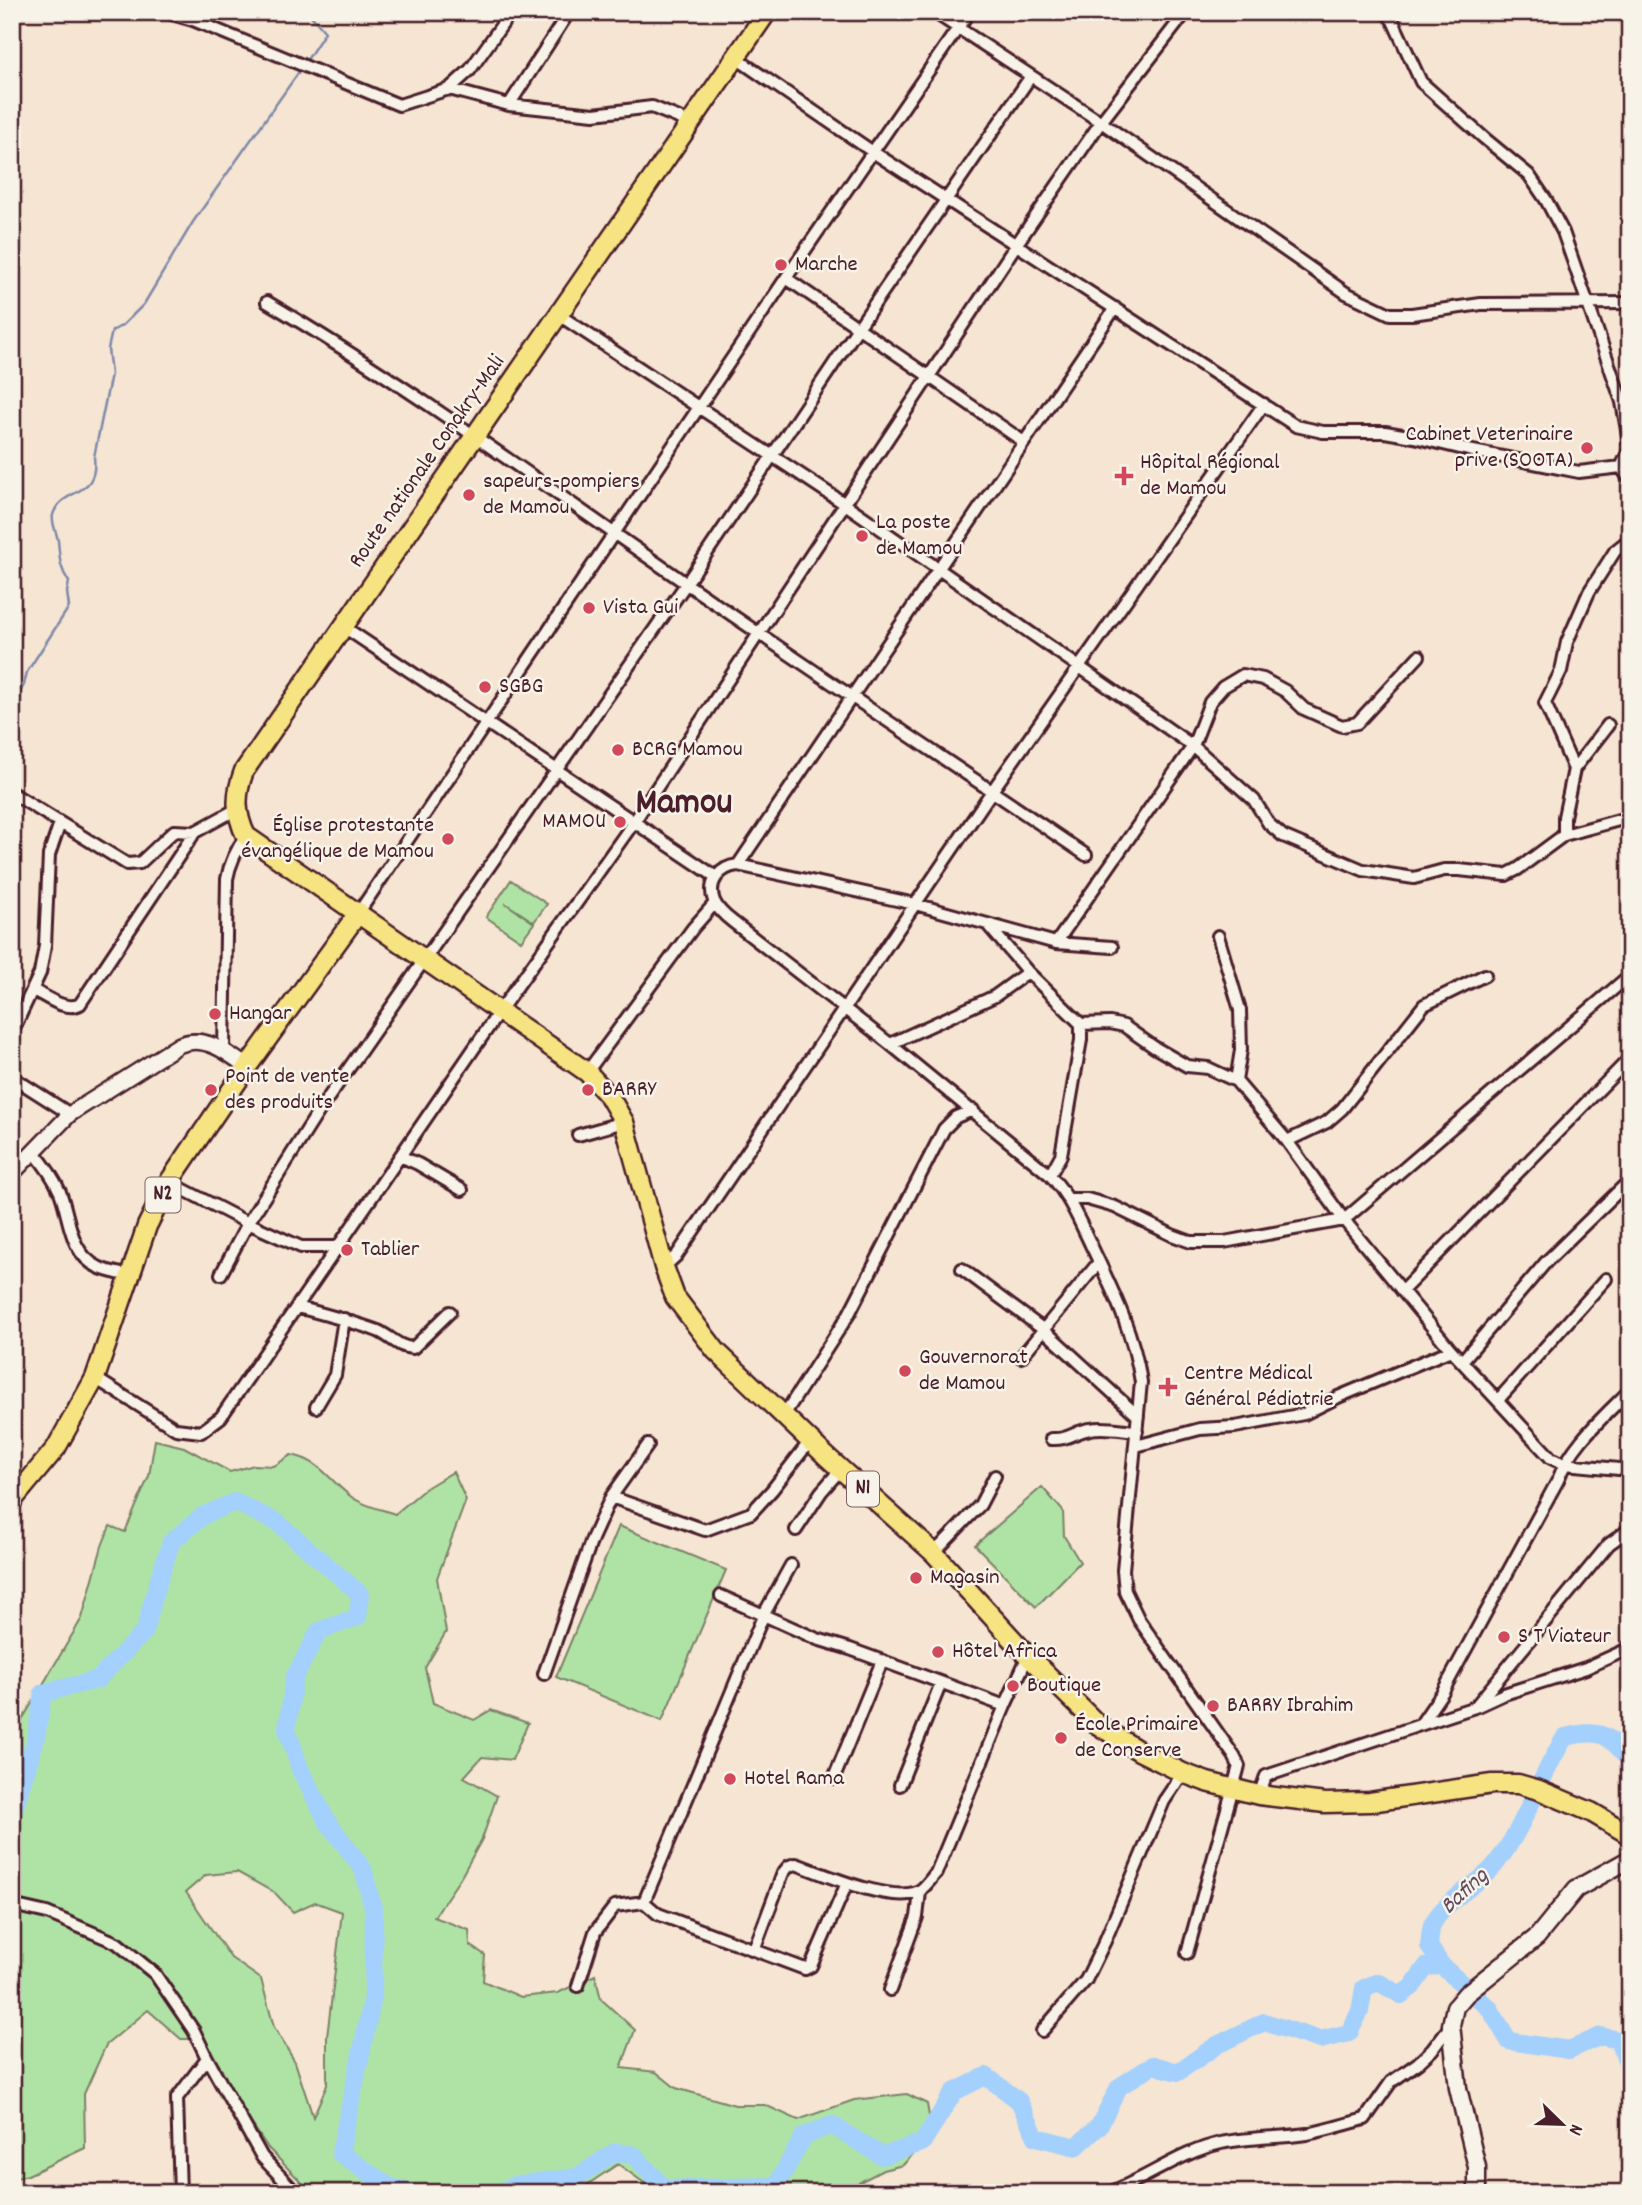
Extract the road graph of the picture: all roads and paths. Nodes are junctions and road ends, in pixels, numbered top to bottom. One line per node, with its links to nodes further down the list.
1 (166, 12): 12 (street)
2 (511, 12): 12 (street)
3 (569, 12): 13 (street)
4 (767, 12): 10 (highway, Route nationale Conakry-Mali)
5 (934, 12): 9 (street)
6 (969, 12): 9 (street)
7 (1186, 12): 14 (street)
8 (1387, 12): 21 (street)
9 (958, 28): 11 (street); 16 (street)
10 (736, 58): 15 (highway, Route nationale Conakry-Mali); 16 (street)
11 (1031, 76): 14 (street); 17 (street)
12 (449, 89): 13 (street)
13 (509, 105): 15 (street)
14 (1101, 122): 18 (street); 21 (street)
15 (691, 123): 24 (highway, Route nationale Conakry-Mali)
16 (873, 152): 17 (street); 19 (street)
17 (946, 199): 18 (street); 25 (street)
18 (1016, 245): 23 (street); 26 (street)
19 (786, 278): 25 (street); 29 (street)
20 (267, 302): 30 (street)
21 (1587, 302): 22 (street); 27 (street)
22 (1630, 303)
23 (1115, 308): 28 (street); 31 (street)
24 (559, 315): 29 (street); 30 (highway, Route nationale Conakry-Mali)
25 (858, 328): 26 (street); 33 (street)
26 (930, 377): 31 (street); 36 (street)
27 (1626, 400): 32 (street)
28 (1264, 404): 34 (street); 44 (street)
29 (699, 408): 33 (street); 37 (street)
30 (476, 435): 37 (street); 41 (highway, Route nationale Conakry-Mali)
31 (1024, 442): 39 (street)
32 (1630, 448): 34 (street)
33 (772, 456): 36 (street); 40 (street)
34 (1621, 467): 35 (street)
35 (1630, 480)
36 (845, 504): 39 (street); 42 (street)
37 (615, 534): 40 (street); 46 (street)
38 (1630, 539): 49 (street)
39 (938, 569): 44 (street); 45 (street)
40 (686, 584): 42 (street); 50 (street)
41 (344, 627): 46 (street); 53 (highway, Route nationale Conakry-Mali)
42 (758, 631): 45 (street); 55 (street)
43 (1419, 656): 48 (street)
44 (1079, 666): 48 (street); 51 (street)
45 (852, 696): 51 (street); 61 (street)
46 (486, 723): 50 (street); 65 (street)
47 (1608, 725): 49 (street)
48 (1193, 746): 58 (street); 68 (street)
49 (1574, 768): 58 (street)
50 (556, 770): 55 (street); 70 (street)
51 (992, 791): 60 (street); 64 (street)
52 (12, 793): 56 (street)
53 (237, 809): 57 (street); 59 (highway, Route nationale Conakry-Mali)
54 (1630, 817): 58 (street)
55 (634, 821): 62 (street); 76 (street)
56 (60, 823): 57 (street); 74 (street)
57 (195, 832): 74 (street)
58 (1564, 835)
59 (246, 836): 65 (highway, N1); 80 (street)
60 (1086, 855)
61 (738, 865): 62 (street); 64 (street)
62 (716, 877): 63 (street)
63 (715, 903): 75 (street); 83 (street)
64 (915, 904): 66 (street); 75 (street)
65 (359, 912): 70 (highway, N1); 82 (highway, N2)
66 (987, 924): 68 (street); 71 (street)
67 (1218, 936): 85 (street)
68 (1056, 943): 69 (street)
69 (1112, 947)
70 (426, 960): 76 (highway, N1); 100 (street)
71 (1028, 972): 77 (street); 79 (street)
72 (1485, 975): 90 (street)
73 (1630, 975): 99 (street)
74 (33, 990): 78 (street)
75 (844, 1009): 79 (street); 103 (street)
76 (499, 1012): 83 (highway, N1); 92 (street)
77 (1081, 1024): 85 (street); 94 (street)
78 (12, 1033)
79 (890, 1044): 86 (street)
80 (224, 1049): 82 (street); 87 (street)
81 (1630, 1058): 108 (street)
82 (247, 1067): 96 (highway, N2)
83 (587, 1072): 88 (highway, N1)
84 (12, 1077): 87 (street)
85 (1236, 1082): 90 (street)
86 (973, 1110): 94 (street); 120 (street)
87 (70, 1114): 91 (street)
88 (624, 1122): 89 (street); 103 (highway, N1)
89 (578, 1135)
90 (1287, 1141): 99 (street)
91 (33, 1151): 93 (street); 106 (street)
92 (400, 1156): 97 (street); 101 (street)
93 (12, 1174)
94 (1050, 1175): 98 (street)
95 (1630, 1180): 115 (street)
96 (169, 1182): 100 (street); 106 (highway, N2)
97 (462, 1190)
98 (1069, 1199): 99 (street); 102 (street)
99 (1344, 1220): 108 (street)
100 (248, 1223): 101 (street); 105 (street)
101 (337, 1247): 109 (street)
102 (1099, 1262): 112 (street); 121 (street)
103 (664, 1267): 120 (highway, N1)
104 (962, 1269): 112 (street)
105 (221, 1275)
106 (130, 1276): 116 (highway, N2)
107 (1606, 1279): 118 (street)
108 (1402, 1291): 113 (street)
109 (297, 1307): 111 (street); 116 (street)
110 (450, 1312): 111 (street)
111 (344, 1319): 119 (street)
112 (1044, 1330): 114 (street); 121 (street)
113 (1451, 1350): 115 (street); 126 (street)
114 (1021, 1357)
115 (1462, 1361): 118 (street)
116 (95, 1378): 132 (highway, N2)
117 (1630, 1390): 127 (street)
118 (1498, 1400): 127 (street)
119 (316, 1407)
120 (784, 1415): 124 (highway, N1)
121 (1138, 1416): 122 (street)
122 (1137, 1431): 123 (street); 126 (street)
123 (1051, 1439)
124 (810, 1441): 128 (highway, N1); 131 (street)
125 (648, 1445): 131 (street)
126 (1136, 1446): 150 (street)
127 (1564, 1464): 129 (street); 146 (street)
128 (841, 1469): 134 (street); 135 (highway, N1)
129 (1630, 1470)
130 (995, 1476): 135 (street)
131 (611, 1497): 142 (street)
132 (12, 1501)
133 (1630, 1528): 145 (street)
134 (796, 1530)
135 (934, 1553): 140 (highway, N1)
136 (791, 1565): 138 (street)
137 (721, 1595): 138 (street)
138 (764, 1614): 141 (street); 156 (street)
139 (1630, 1644): 145 (street)
140 (1028, 1656): 144 (street); 147 (highway, N1)
141 (881, 1661): 143 (street); 148 (street)
142 (544, 1674)
143 (941, 1684): 144 (street); 149 (street)
144 (1005, 1706): 155 (street)
145 (1475, 1707): 146 (street)
146 (1420, 1725): 151 (street)
147 (1183, 1773): 150 (highway, N1); 163 (street)
148 (834, 1778)
149 (900, 1786)
150 (1232, 1789): 151 (highway, N1); 159 (street)
151 (1259, 1795): 152 (highway, N1)
152 (1630, 1835)
153 (1630, 1859): 162 (main road)
154 (847, 1883): 155 (street); 158 (street); 158 (street)
155 (920, 1892): 161 (street)
156 (644, 1902): 158 (street); 160 (street)
157 (12, 1905): 164 (street)
158 (754, 1950)
159 (1187, 1953)
160 (579, 1986)
161 (890, 1990)
162 (1451, 2025): 167 (street); 168 (main road)
163 (1042, 2031)
164 (206, 2059): 165 (street); 166 (street)
165 (180, 2193)
166 (296, 2193)
167 (1108, 2193)
168 (1478, 2193)

